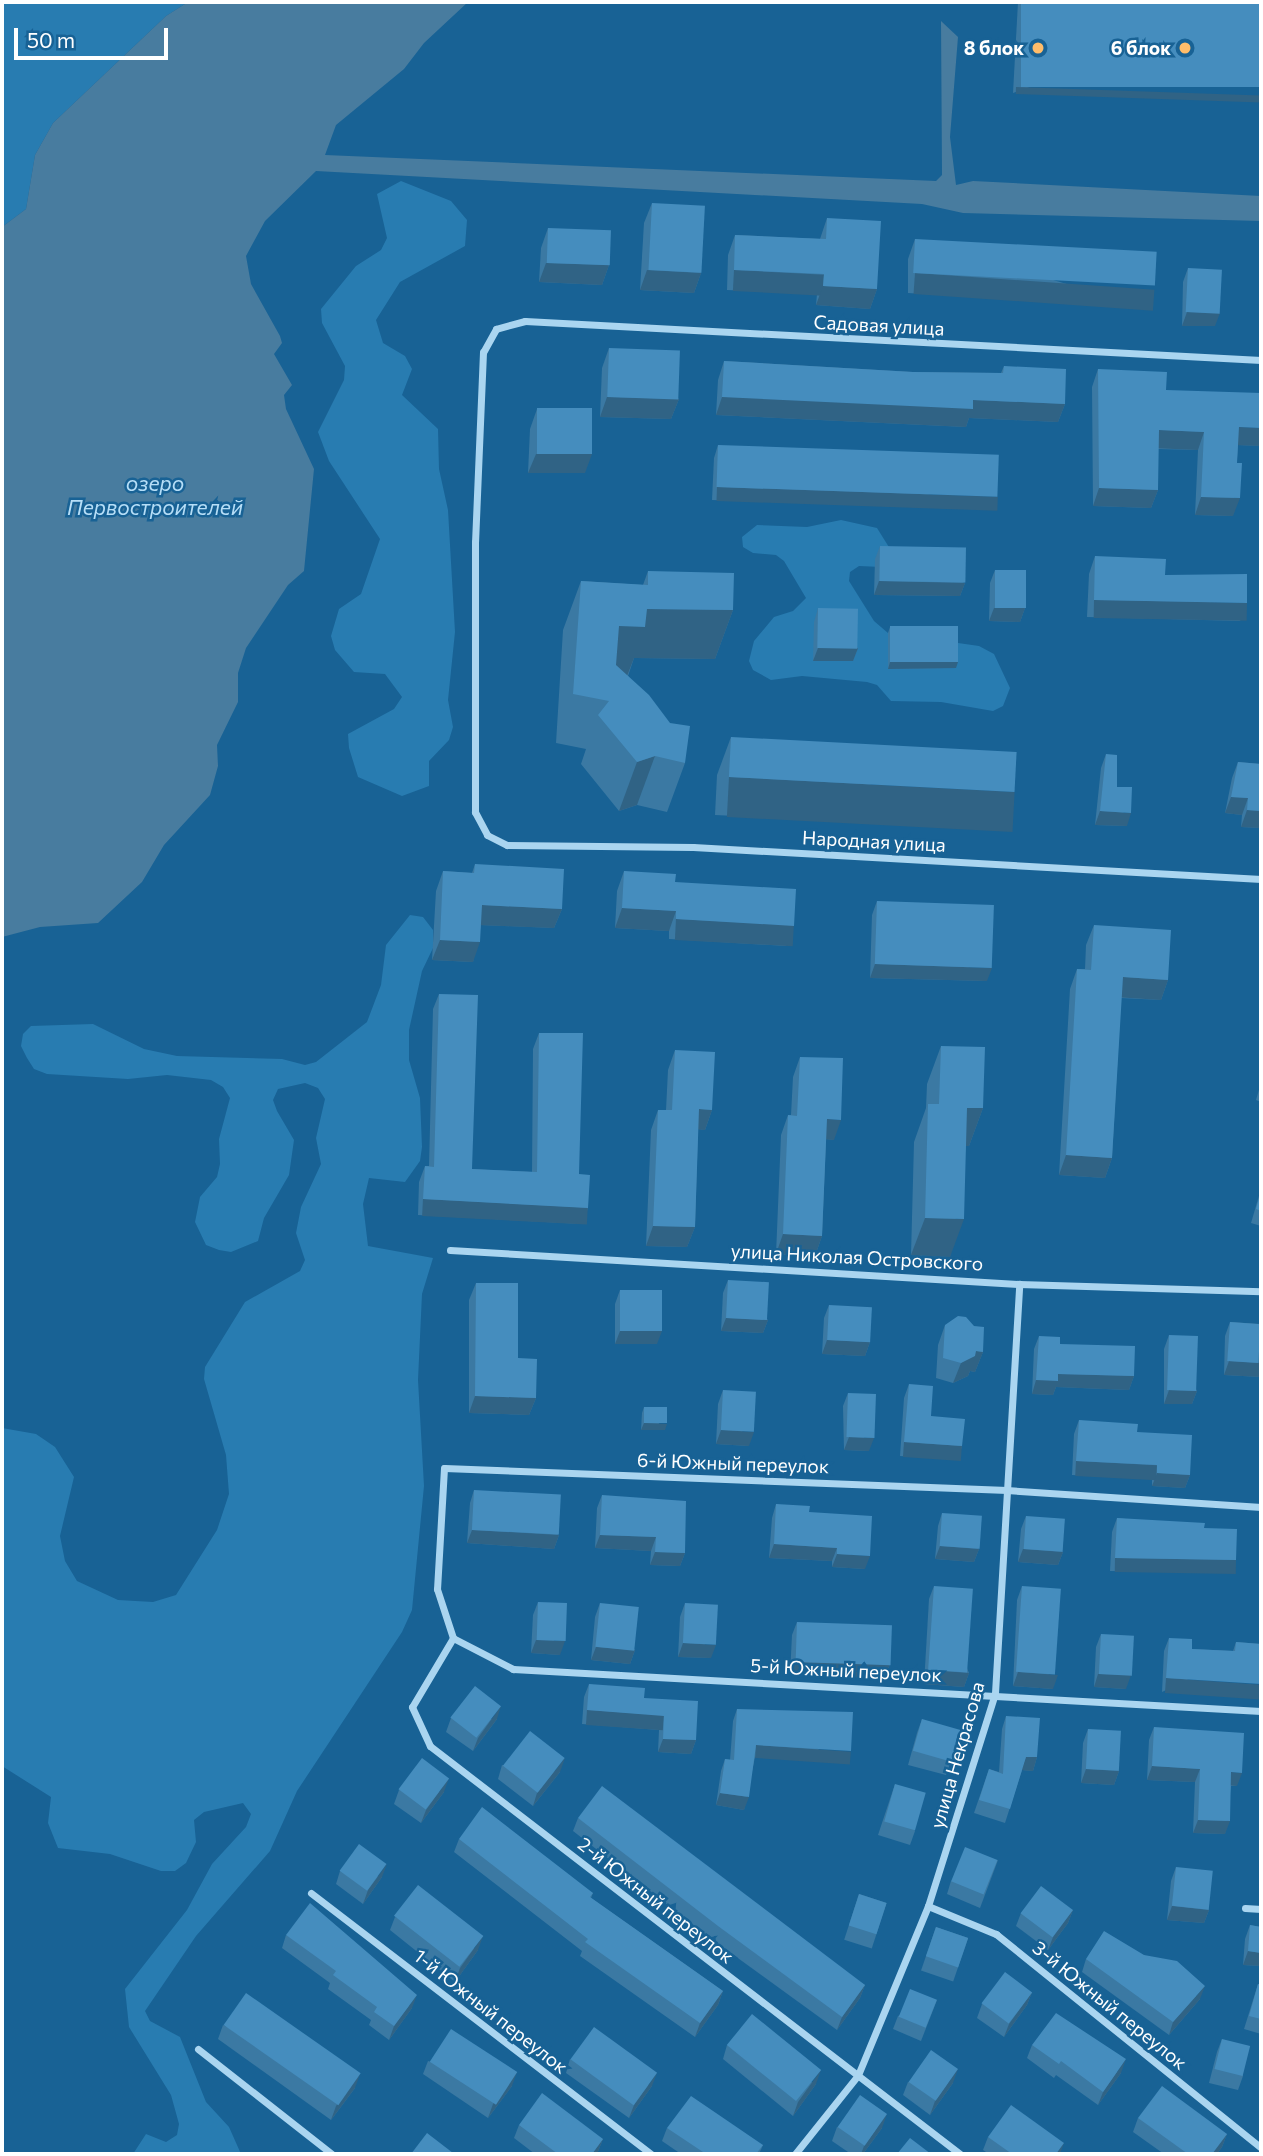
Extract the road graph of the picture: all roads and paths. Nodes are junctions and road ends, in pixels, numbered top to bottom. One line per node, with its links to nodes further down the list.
1 (1261, 360): 2 (street, Садовая улица)
2 (487, 835): 3 (street, Народная улица)
3 (1261, 878)
4 (450, 1250): 5 (street, улица Николая Островского)
5 (1019, 1284): 6 (street, улица Николая Островского); 7 (street, улица Некрасова)
6 (1261, 1291)
7 (1007, 1490): 8 (street, 6-й Южный переулок); 9 (street, 6-й Южный переулок); 10 (street, улица Некрасова)
8 (1261, 1507)
9 (453, 1639): 10 (street, 5-й Южный переулок); 17 (street, 2-й Южный переулок)
10 (995, 1693): 11 (street, 5-й Южный переулок); 13 (street, улица Некрасова)
11 (1261, 1711)
12 (312, 1893): 20 (street, 1-й Южный переулок)
13 (928, 1906): 17 (street, улица Некрасова); 18 (street, 3-й Южный переулок)
14 (1244, 1908): 15 (street)
15 (1261, 1909)
16 (198, 2049): 19 (street)
17 (858, 2075): 21 (street, улица Некрасова); 22 (street, 2-й Южный переулок)
18 (1261, 2148)
19 (332, 2154)
20 (651, 2154)
21 (795, 2154)
22 (961, 2154)

